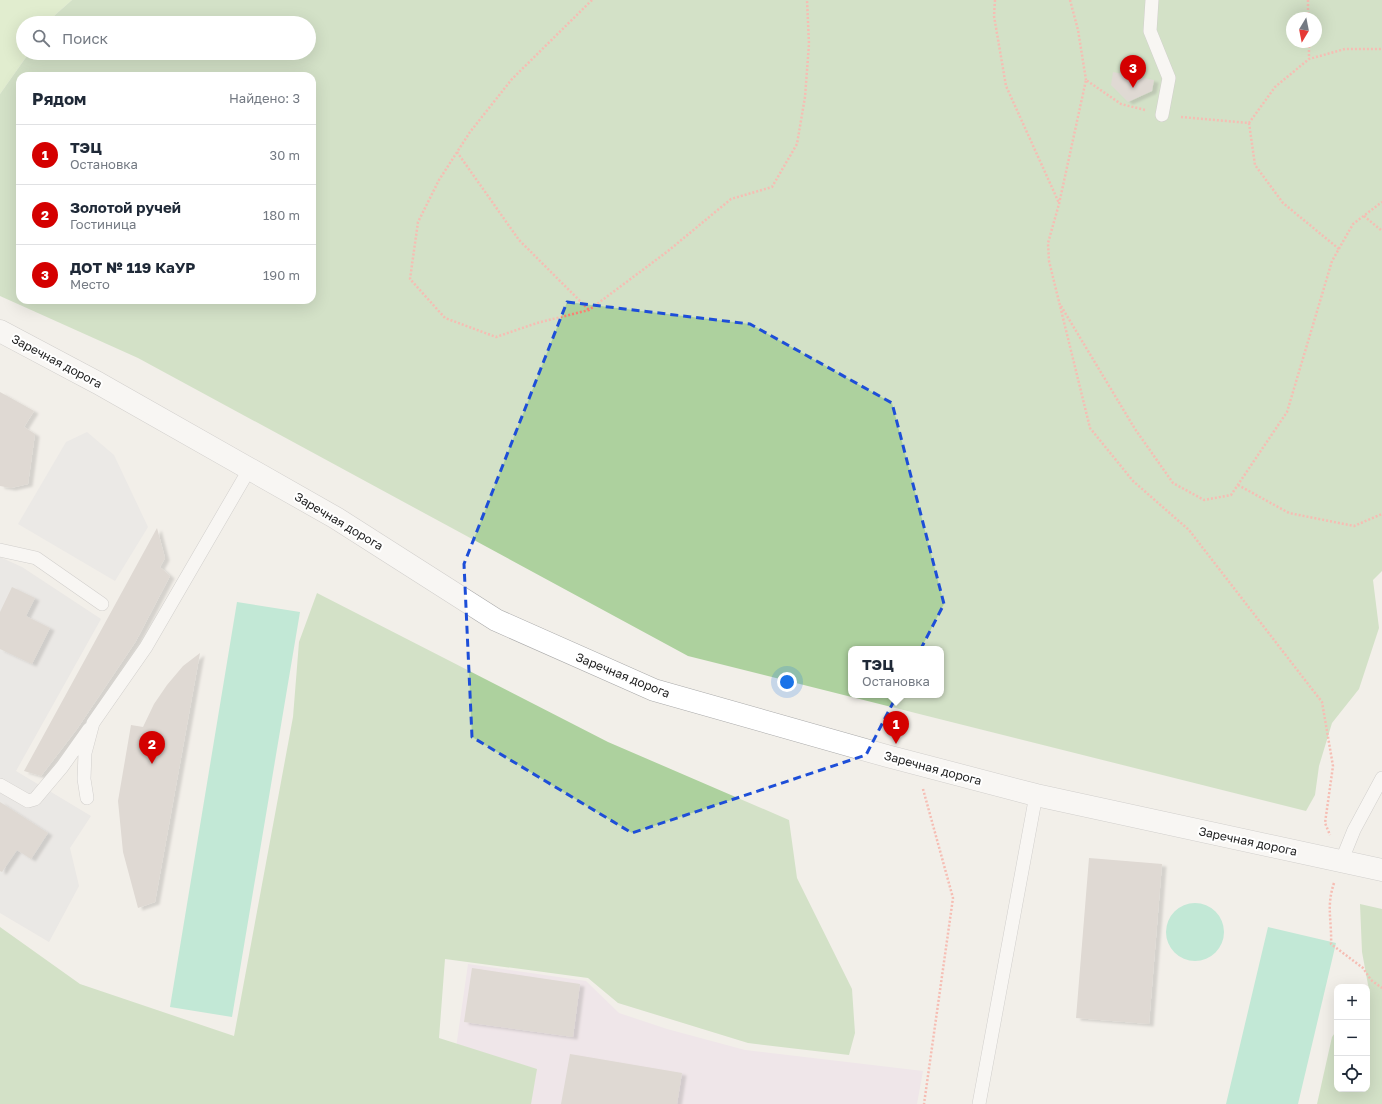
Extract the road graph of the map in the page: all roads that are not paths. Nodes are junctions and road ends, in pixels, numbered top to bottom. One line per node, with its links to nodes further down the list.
1 (1152, 0): 2 (lane)
2 (1162, 115)
3 (0, 331): 4 (street, Заречная дорога)
4 (250, 468): 7 (lane); 10 (street, Заречная дорога)
5 (0, 550): 6 (lane)
6 (102, 604)
7 (93, 723): 9 (lane); 11 (lane)
8 (1382, 778): 12 (lane)
9 (0, 785)
10 (1036, 795): 12 (street, Заречная дорога); 14 (lane)
11 (87, 798)
12 (1341, 862): 13 (street, Заречная дорога)
13 (1382, 870)
14 (980, 1104)

